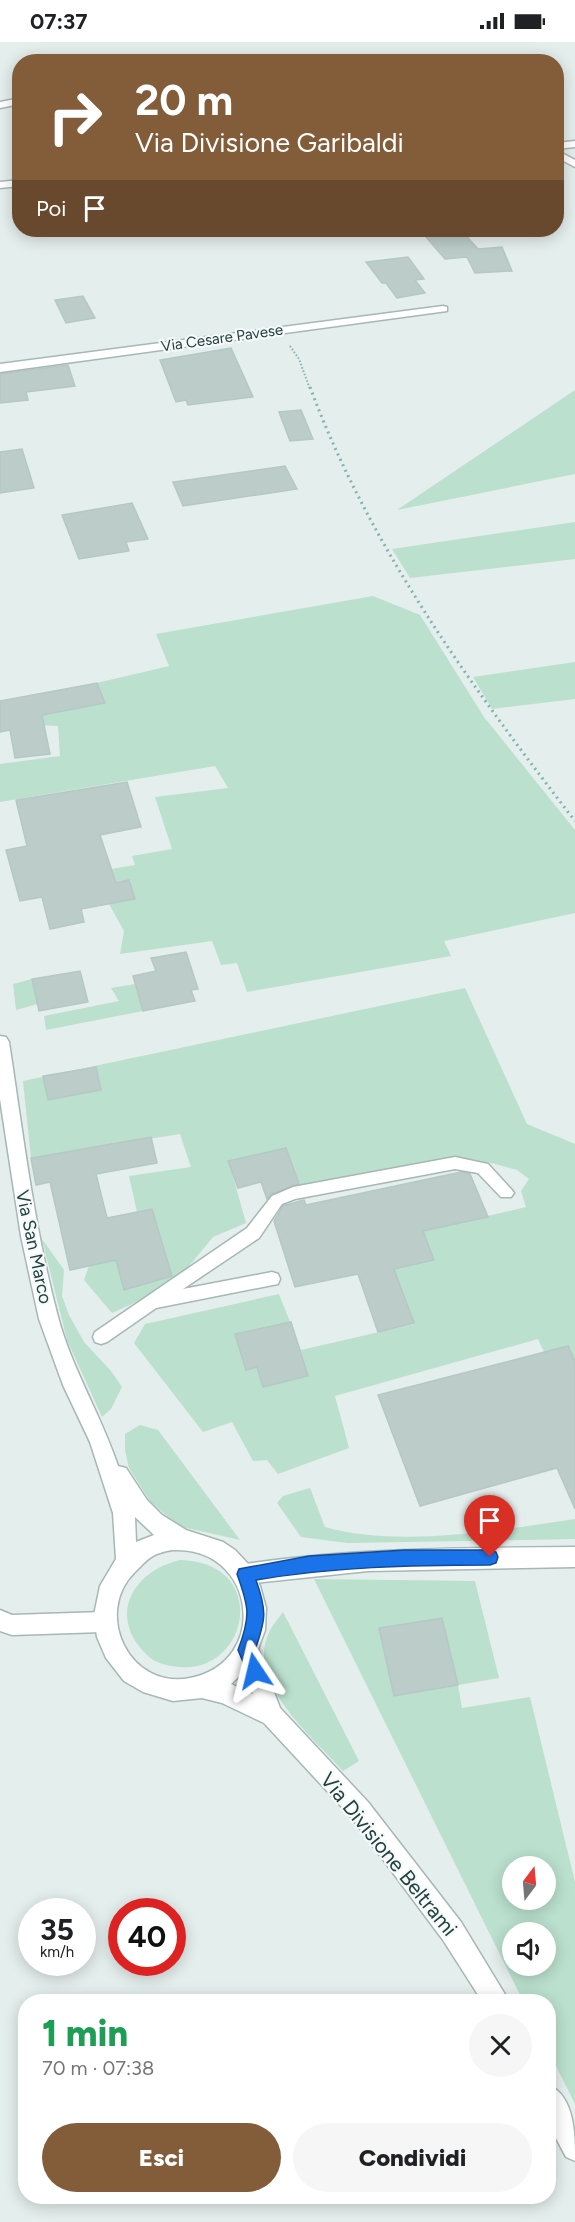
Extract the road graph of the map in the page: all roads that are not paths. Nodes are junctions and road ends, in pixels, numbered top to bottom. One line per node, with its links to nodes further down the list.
1 (443, 309): 2 (street, Via Cesare Pavese)
2 (0, 368)
3 (0, 1042): 8 (street, Via San Marco)
4 (506, 1193): 6 (lane)
5 (272, 1279): 6 (lane)
6 (152, 1302): 7 (lane)
7 (101, 1337)
8 (100, 1442): 9 (street, Via San Marco); 11 (street, Via San Marco)
9 (187, 1542): 11 (street); 12 (street)
10 (575, 1557): 12 (street)
11 (127, 1564): 14 (street)
12 (245, 1574): 15 (street)
13 (0, 1620): 14 (street)
14 (103, 1622): 16 (street)
15 (247, 1650): 16 (street); 17 (street, Via Divisione Beltrami)
16 (199, 1686): 17 (street, Via Divisione Beltrami)
17 (272, 1715): 18 (street, Via Divisione Beltrami)
18 (492, 1994)
19 (556, 2111): 20 (street)
20 (575, 2148)

